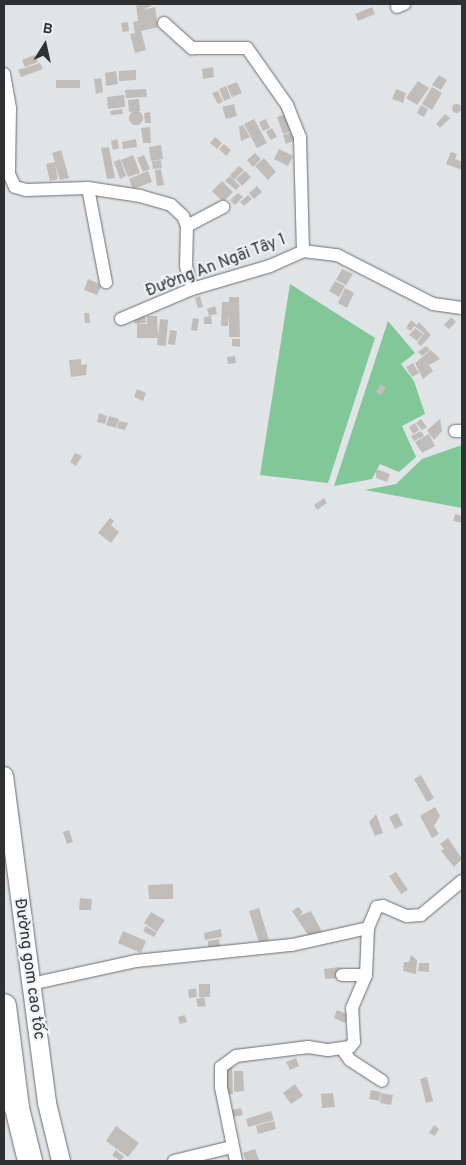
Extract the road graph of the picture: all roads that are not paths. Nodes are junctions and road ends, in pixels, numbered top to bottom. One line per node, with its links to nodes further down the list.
1 (164, 24): 6 (street)
2 (4, 74): 3 (street)
3 (88, 188): 5 (street); 7 (street)
4 (223, 207): 5 (street)
5 (187, 226): 8 (street)
6 (303, 251): 8 (street, Đường An Ngãi Tây 1); 9 (street, Đường An Ngãi Tây 1)
7 (106, 282)
8 (192, 289): 10 (street, Đường An Ngãi Tây 1)
9 (462, 308)
10 (121, 319)
11 (4, 776): 16 (main road, Đường gom cao tốc)
12 (462, 881): 13 (street)
13 (368, 928): 15 (street); 16 (street)
14 (342, 975): 15 (street)
15 (366, 975): 18 (street)
16 (31, 984): 22 (main road, Đường gom cao tốc)
17 (4, 1006): 21 (highway)
18 (343, 1050): 19 (street); 20 (street)
19 (382, 1081)
20 (232, 1148): 23 (street); 24 (street)
21 (30, 1161)
22 (61, 1161)
23 (174, 1161)
24 (236, 1161)

